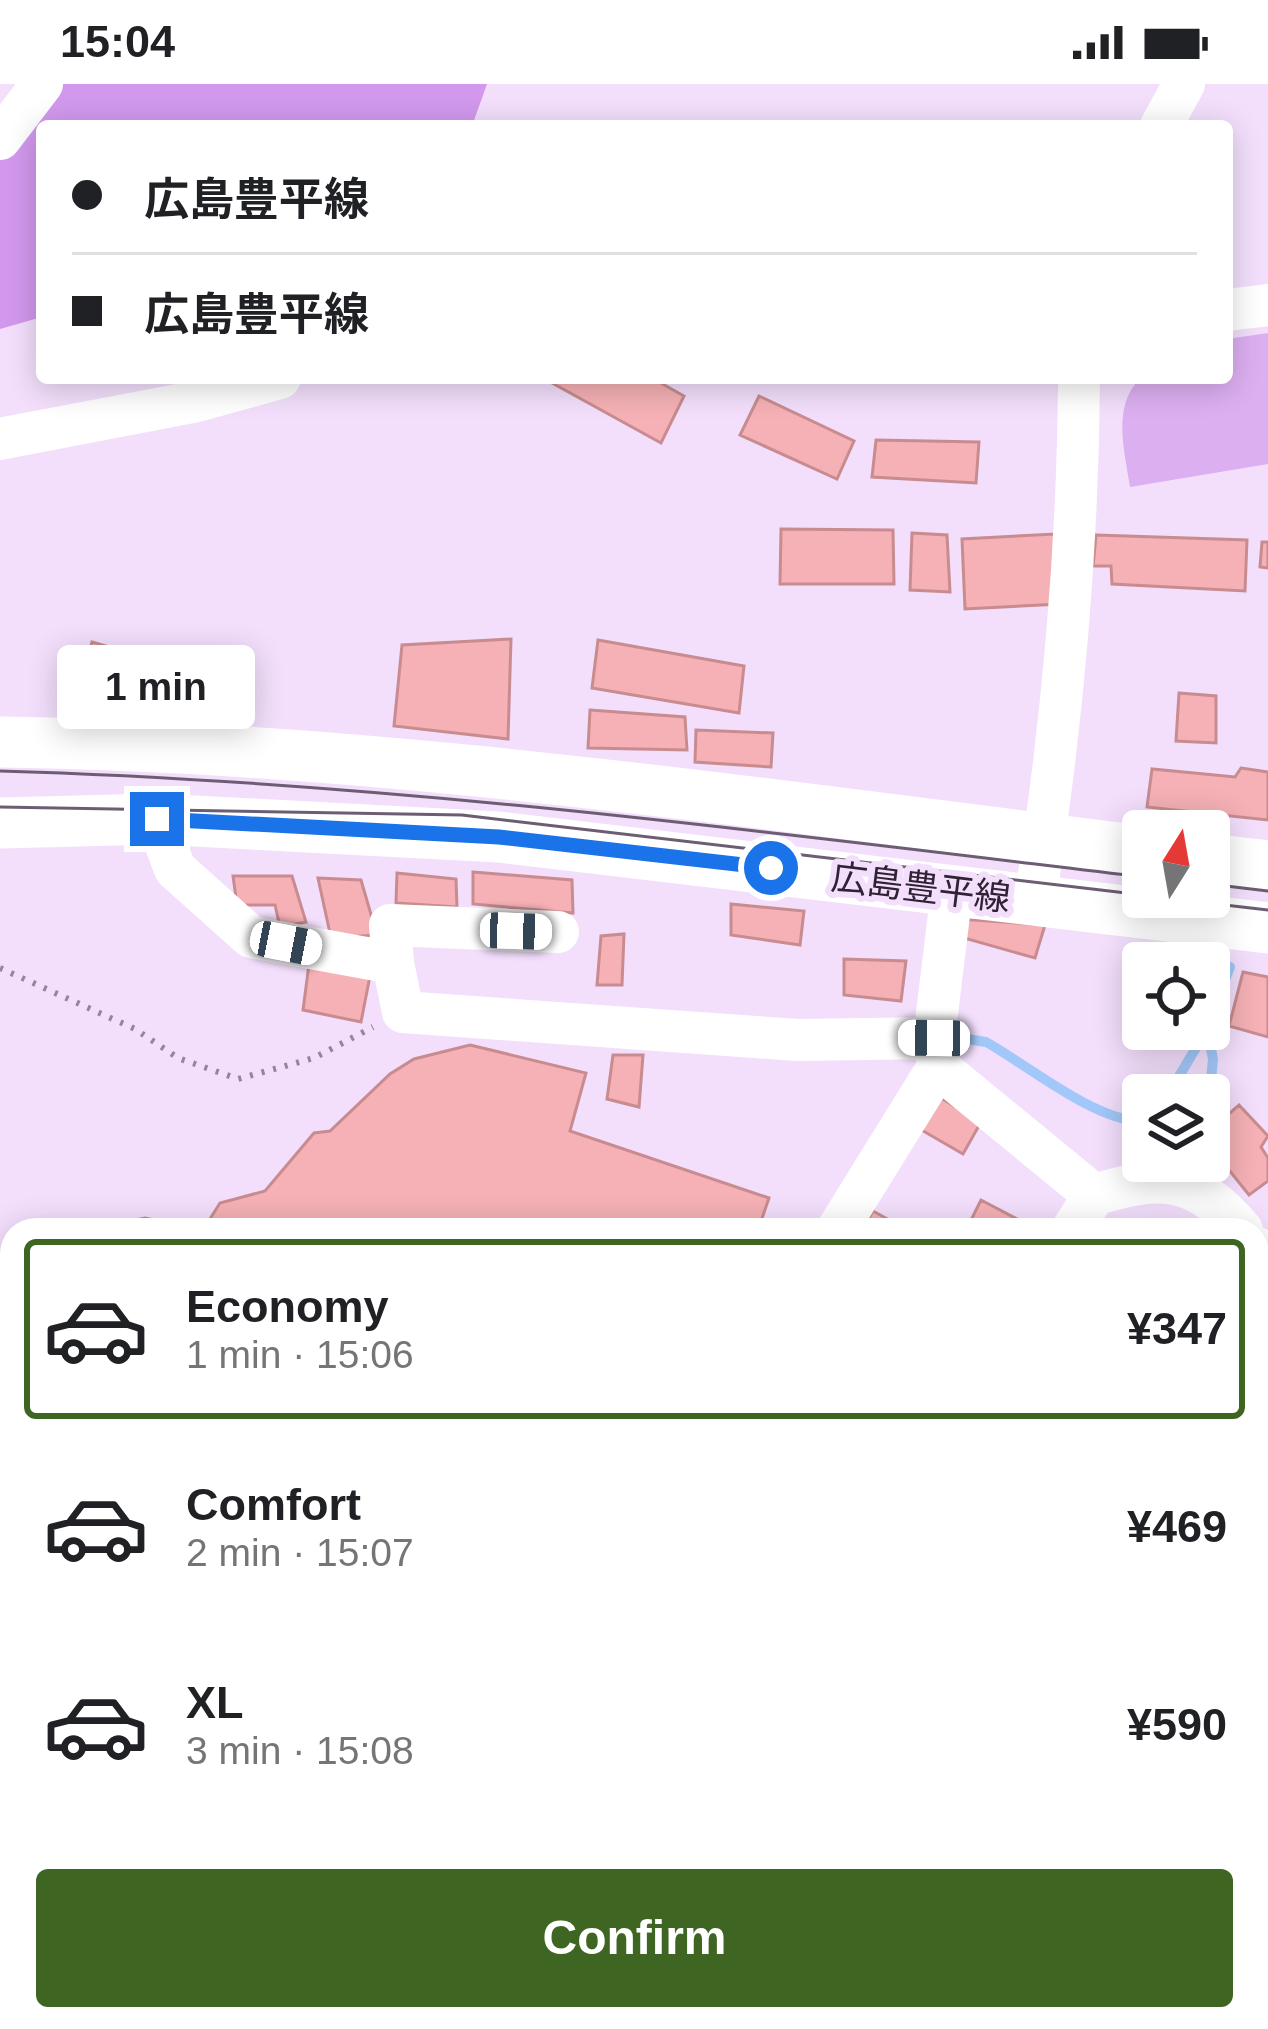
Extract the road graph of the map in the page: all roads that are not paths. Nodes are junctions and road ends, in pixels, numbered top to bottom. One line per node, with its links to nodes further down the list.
1 (42, 84): 4 (street)
2 (1184, 84): 3 (street)
3 (1165, 120)
4 (0, 139)
5 (1268, 305): 6 (street)
6 (1233, 309)
7 (258, 384): 9 (street)
8 (1088, 389): 12 (street)
9 (0, 439)
10 (0, 742): 12 (main road, 広島豊平線)
11 (0, 823): 17 (main road, 広島豊平線)
12 (1045, 839): 14 (main road, 広島豊平線); 18 (street)
13 (164, 840): 21 (street)
14 (1122, 848)
15 (1230, 861): 16 (main road)
16 (1268, 866)
17 (952, 890): 18 (main road, 広島豊平線); 22 (street)
18 (1035, 902): 19 (main road, 広島豊平線)
19 (1268, 928)
20 (558, 932): 21 (street)
21 (392, 963): 22 (street)
22 (936, 1052): 23 (street); 24 (street)
23 (1083, 1213): 25 (street)
24 (844, 1218)
25 (1232, 1218)

